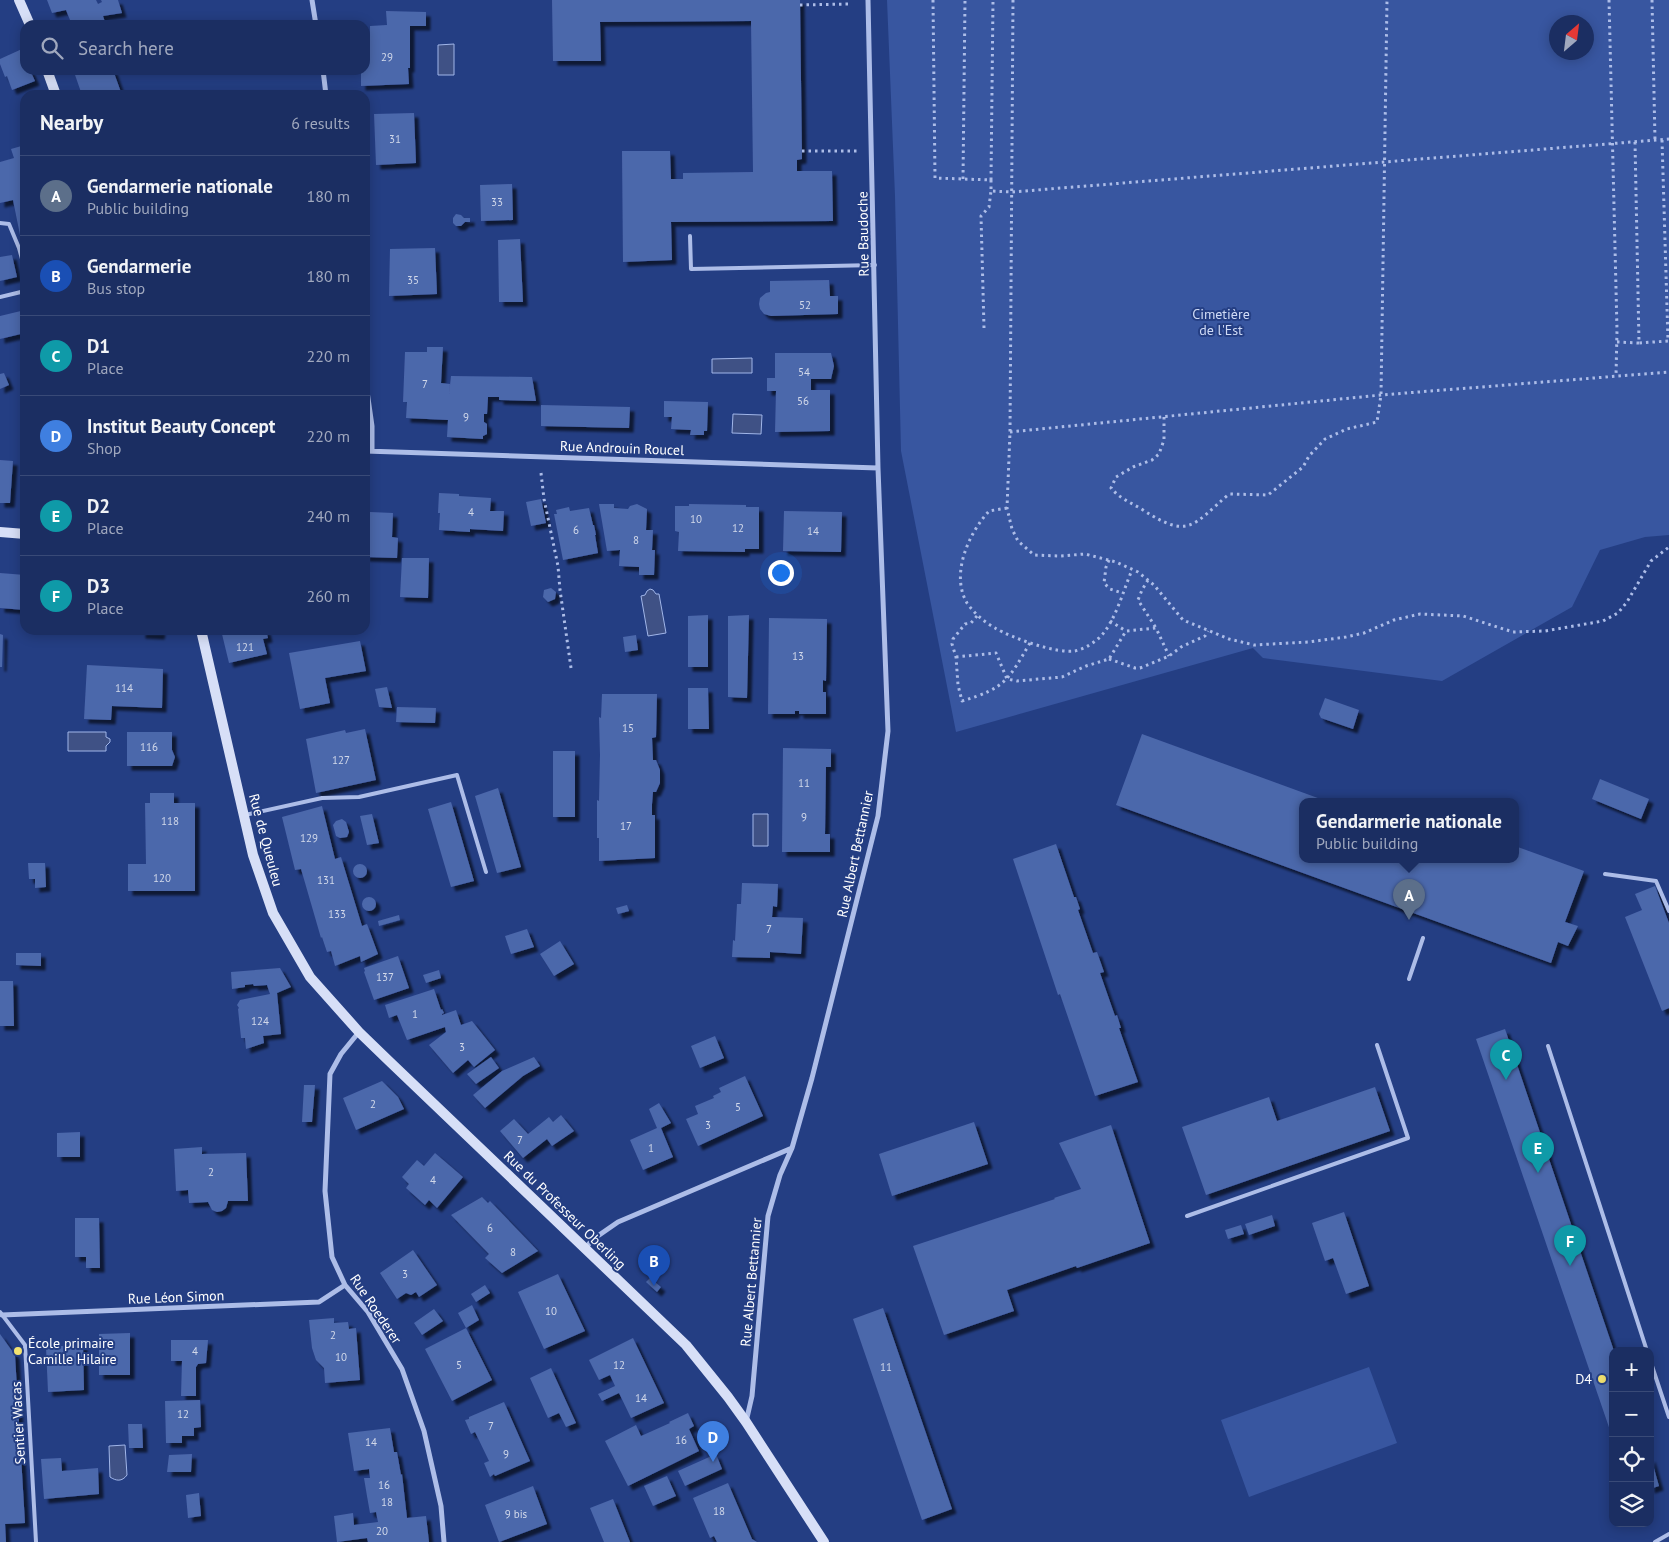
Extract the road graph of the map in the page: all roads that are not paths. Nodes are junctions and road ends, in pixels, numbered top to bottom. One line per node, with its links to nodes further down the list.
1 (20, 0): 4 (street)
2 (312, 0): 5 (street)
3 (868, 0): 13 (street, Rue Baudoche)
4 (28, 20)
5 (315, 20)
6 (49, 75): 8 (street)
7 (324, 75): 9 (street)
8 (54, 90)
9 (325, 90)
10 (0, 223): 12 (lane)
11 (690, 236): 13 (lane)
12 (20, 252)
13 (875, 265): 18 (street, Rue Baudoche)
14 (20, 292): 15 (lane)
15 (0, 297)
16 (370, 412): 17 (street)
17 (372, 451): 18 (street, Rue Androuin Roucel)
18 (878, 468): 31 (street, Rue Albert Bettannier)
19 (0, 532): 20 (street)
20 (20, 534)
21 (202, 635): 22 (street, Rue de Queuleu)
22 (244, 815): 23 (lane); 28 (street, Rue de Queuleu)
23 (486, 872)
24 (1605, 874): 25 (lane)
25 (1669, 911)
26 (1422, 938): 27 (lane)
27 (1408, 979)
28 (359, 1032): 33 (street, Rue du Professeur Oberling); 34 (street, Rue Roederer)
29 (1377, 1045): 32 (lane)
30 (1548, 1046): 36 (lane)
31 (792, 1148): 33 (street); 39 (street, Rue Albert Bettannier)
32 (1187, 1216)
33 (585, 1249): 39 (street, Rue du Professeur Oberling)
34 (345, 1285): 35 (street, Rue Léon Simon); 42 (street, Rue Roederer)
35 (1, 1313): 41 (lane, Sentier Wacas)
36 (1646, 1347)
37 (1654, 1372): 38 (lane)
38 (1669, 1417)
39 (746, 1422): 43 (street, Rue du Professeur Oberling)
40 (1669, 1534): 44 (lane)
41 (36, 1542)
42 (444, 1542)
43 (824, 1542)
44 (1655, 1542)

